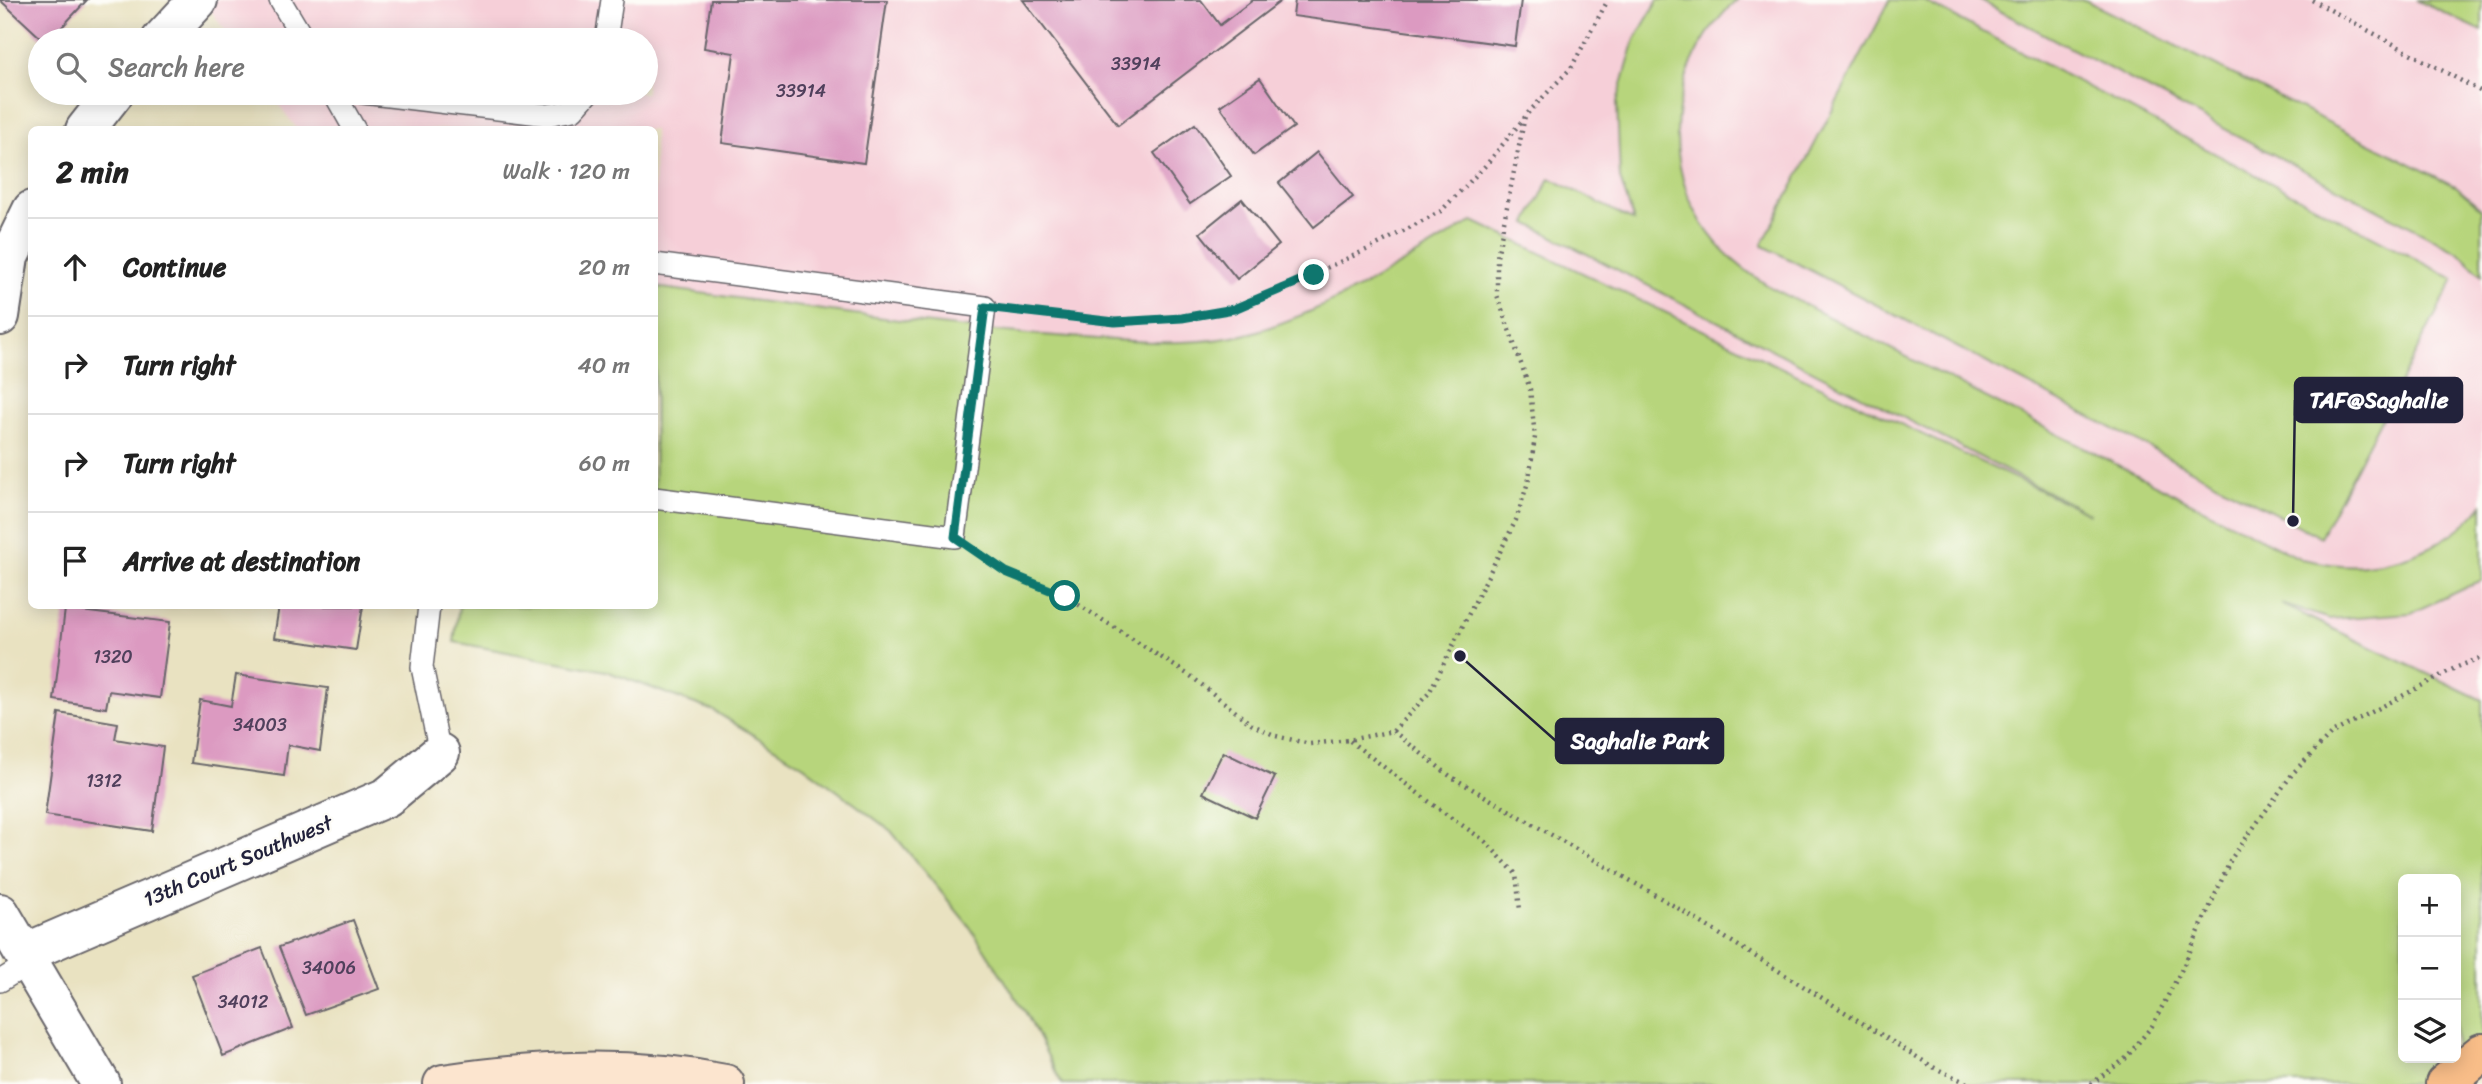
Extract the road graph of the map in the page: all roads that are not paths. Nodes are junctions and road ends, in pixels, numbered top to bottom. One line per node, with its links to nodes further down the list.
1 (198, 0): 4 (street)
2 (280, 0): 5 (lane)
3 (612, 0): 6 (lane)
4 (172, 28)
5 (297, 28)
6 (608, 28)
7 (105, 105): 11 (street)
8 (341, 105): 12 (lane)
9 (464, 105): 10 (lane)
10 (577, 105)
11 (88, 126)
12 (353, 126)
13 (28, 217): 15 (street)
14 (658, 265): 16 (lane)
15 (0, 316)
16 (658, 499)
17 (429, 609): 18 (lane)
18 (440, 752): 20 (street, 13th Court Southwest)
19 (0, 913): 20 (street)
20 (19, 965): 22 (street)
21 (2482, 1053): 25 (main road)
22 (101, 1084)
23 (443, 1084): 24 (street)
24 (725, 1084)
25 (2445, 1084)

